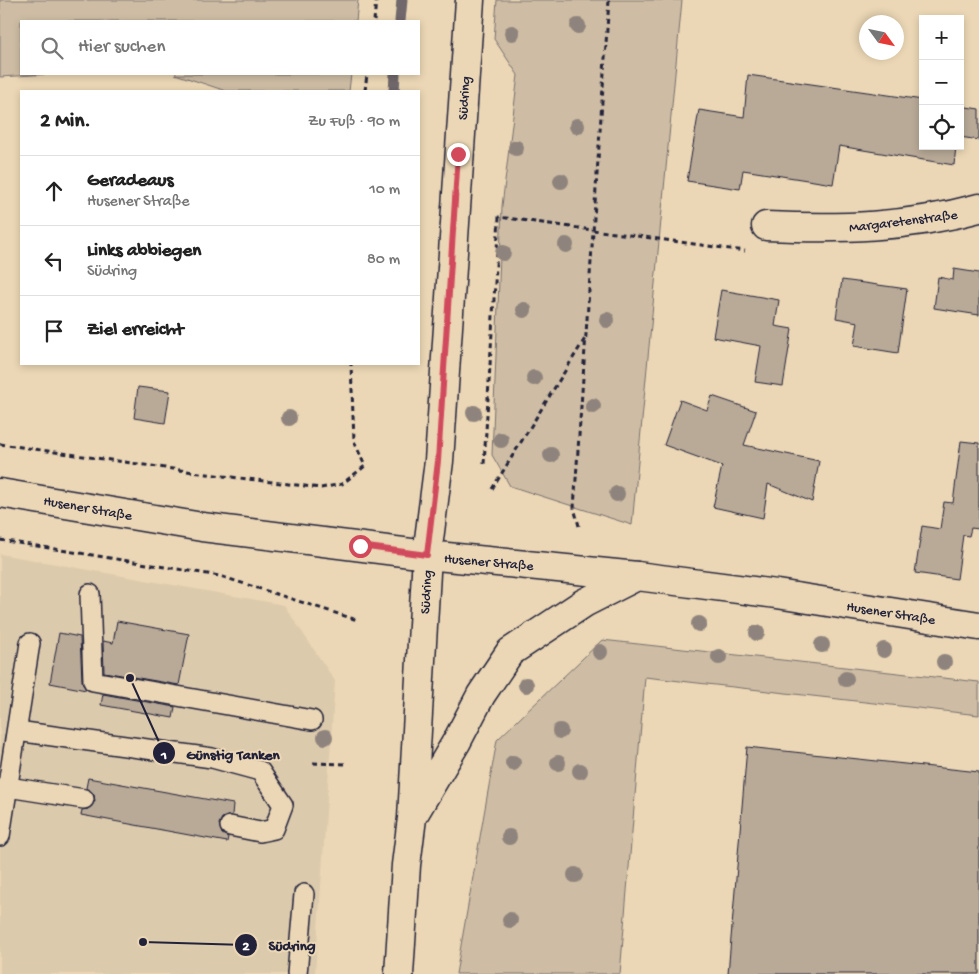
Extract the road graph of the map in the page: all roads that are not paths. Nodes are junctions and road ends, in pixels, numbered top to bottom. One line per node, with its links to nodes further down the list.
1 (470, 0): 5 (main road, Südring)
2 (979, 208): 3 (main road, Margaretenstraße)
3 (766, 226)
4 (0, 493): 5 (main road, Husener Straße)
5 (427, 555): 6 (main road, Husener Straße); 14 (main road, Südring)
6 (637, 576): 8 (main road, Husener Straße); 14 (main road)
7 (90, 594): 10 (lane)
8 (979, 626)
9 (30, 643): 11 (lane)
10 (312, 720)
11 (17, 731): 12 (lane); 15 (lane)
12 (8, 787): 13 (lane); 16 (lane)
13 (84, 799)
14 (412, 818): 19 (main road, Südring)
15 (230, 826)
16 (0, 836)
17 (304, 894): 18 (lane)
18 (297, 974)
19 (399, 974)

